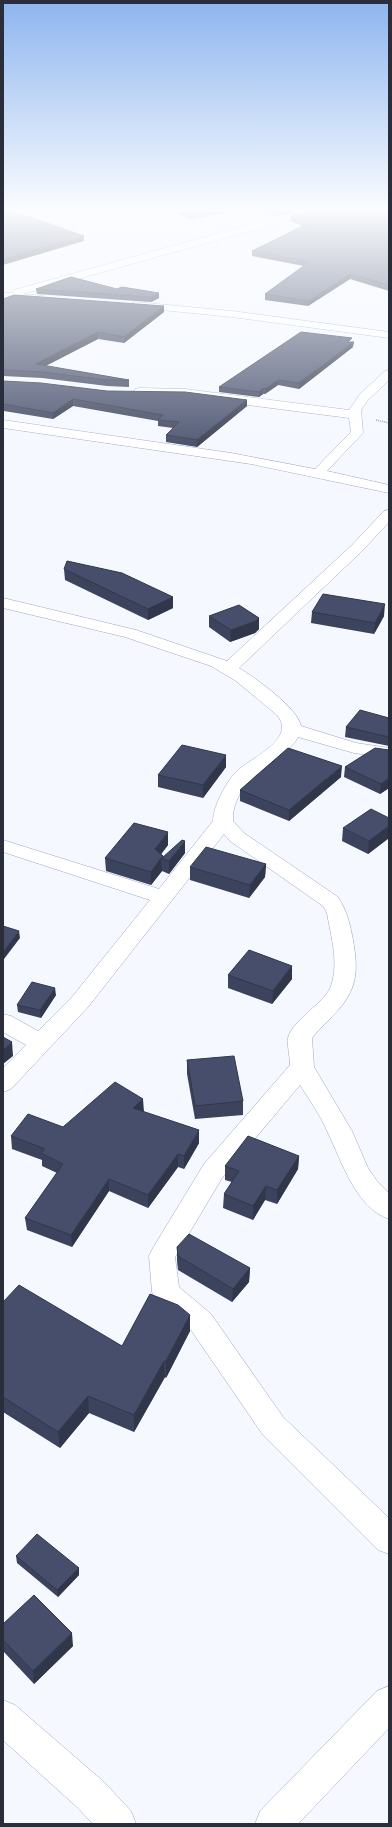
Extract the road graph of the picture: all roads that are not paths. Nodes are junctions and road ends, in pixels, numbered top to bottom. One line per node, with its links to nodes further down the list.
1 (4, 296): 2 (street)
2 (50, 299)
3 (127, 305): 4 (street)
4 (389, 335)
5 (389, 374): 7 (street)
6 (129, 392): 7 (street)
7 (355, 415): 9 (street)
8 (3, 424): 9 (street)
9 (318, 473): 10 (street)
10 (389, 489)
11 (389, 514): 13 (street)
12 (6, 607): 13 (street)
13 (228, 669): 14 (street)
14 (292, 729): 15 (street); 16 (street)
15 (389, 753)
16 (223, 822): 18 (street); 21 (street)
17 (3, 846): 18 (street)
18 (164, 897): 20 (street)
19 (3, 1022): 20 (street)
20 (41, 1043): 22 (street)
21 (302, 1067): 23 (street); 24 (street)
22 (3, 1083)
23 (389, 1209)
24 (389, 1539)
25 (389, 1703): 28 (street)
26 (3, 1717): 27 (street)
27 (118, 1824)
28 (273, 1824)

